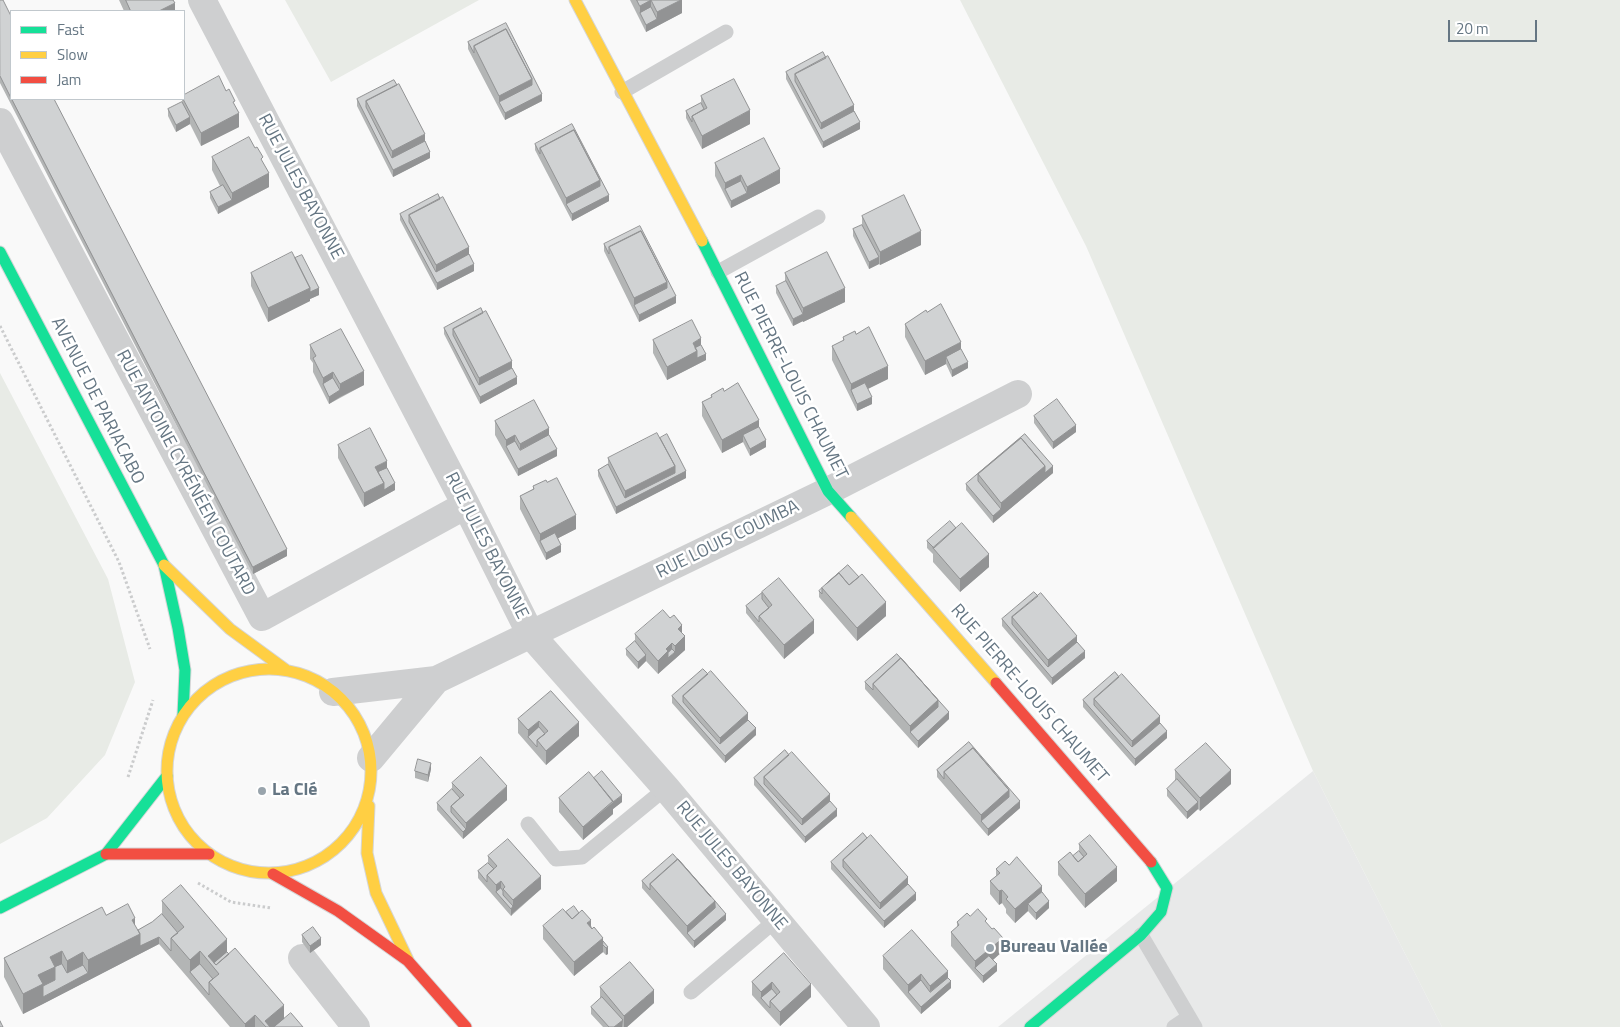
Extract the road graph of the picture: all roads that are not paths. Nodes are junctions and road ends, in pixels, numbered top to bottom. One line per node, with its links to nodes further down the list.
1 (202, 0): 11 (street, RUE JULES BAYONNE)
2 (575, 0): 4 (main road, RUE PIERRE-LOUIS CHAUMET)
3 (726, 32): 4 (lane)
4 (622, 92): 8 (main road, RUE PIERRE-LOUIS CHAUMET)
5 (0, 122): 11 (street, RUE ANTOINE CYRÉNÉEN COUTARD)
6 (818, 217): 8 (lane)
7 (0, 252): 12 (main road, AVENUE DE PARIACABO)
8 (718, 272): 10 (main road, RUE PIERRE-LOUIS CHAUMET)
9 (1018, 394): 10 (street, RUE LOUIS COUMBA)
10 (828, 491): 13 (street, RUE LOUIS COUMBA); 28 (main road, RUE PIERRE-LOUIS CHAUMET)
11 (466, 504): 13 (street, RUE JULES BAYONNE)
12 (164, 565): 14 (main road, AVENUE DE PARIACABO); 17 (main road, AVENUE DE PARIACABO)
13 (531, 635): 15 (street, RUE LOUIS COUMBA); 20 (street, RUE JULES BAYONNE)
14 (286, 670): 16 (main road); 17 (main road)
15 (436, 680): 16 (street, RUE LOUIS COUMBA); 18 (street, RUE LOUIS COUMBA)
16 (333, 692): 18 (main road)
17 (183, 715): 19 (main road)
18 (371, 758): 21 (main road)
19 (167, 776): 23 (main road); 24 (main road)
20 (666, 788): 22 (lane); 27 (street, RUE JULES BAYONNE)
21 (370, 791): 25 (main road); 30 (main road)
22 (528, 824)
23 (106, 854): 24 (main road); 26 (main road)
24 (208, 854): 25 (main road)
25 (273, 874): 30 (main road)
26 (0, 908)
27 (776, 920): 31 (lane); 35 (street, RUE JULES BAYONNE)
28 (1141, 935): 32 (lane); 36 (main road)
29 (302, 958): 33 (street)
30 (408, 961): 34 (main road)
31 (691, 992)
32 (1192, 1022): 37 (lane)
33 (356, 1027)
34 (466, 1027)
35 (866, 1027)
36 (1030, 1027)
37 (1174, 1027)

